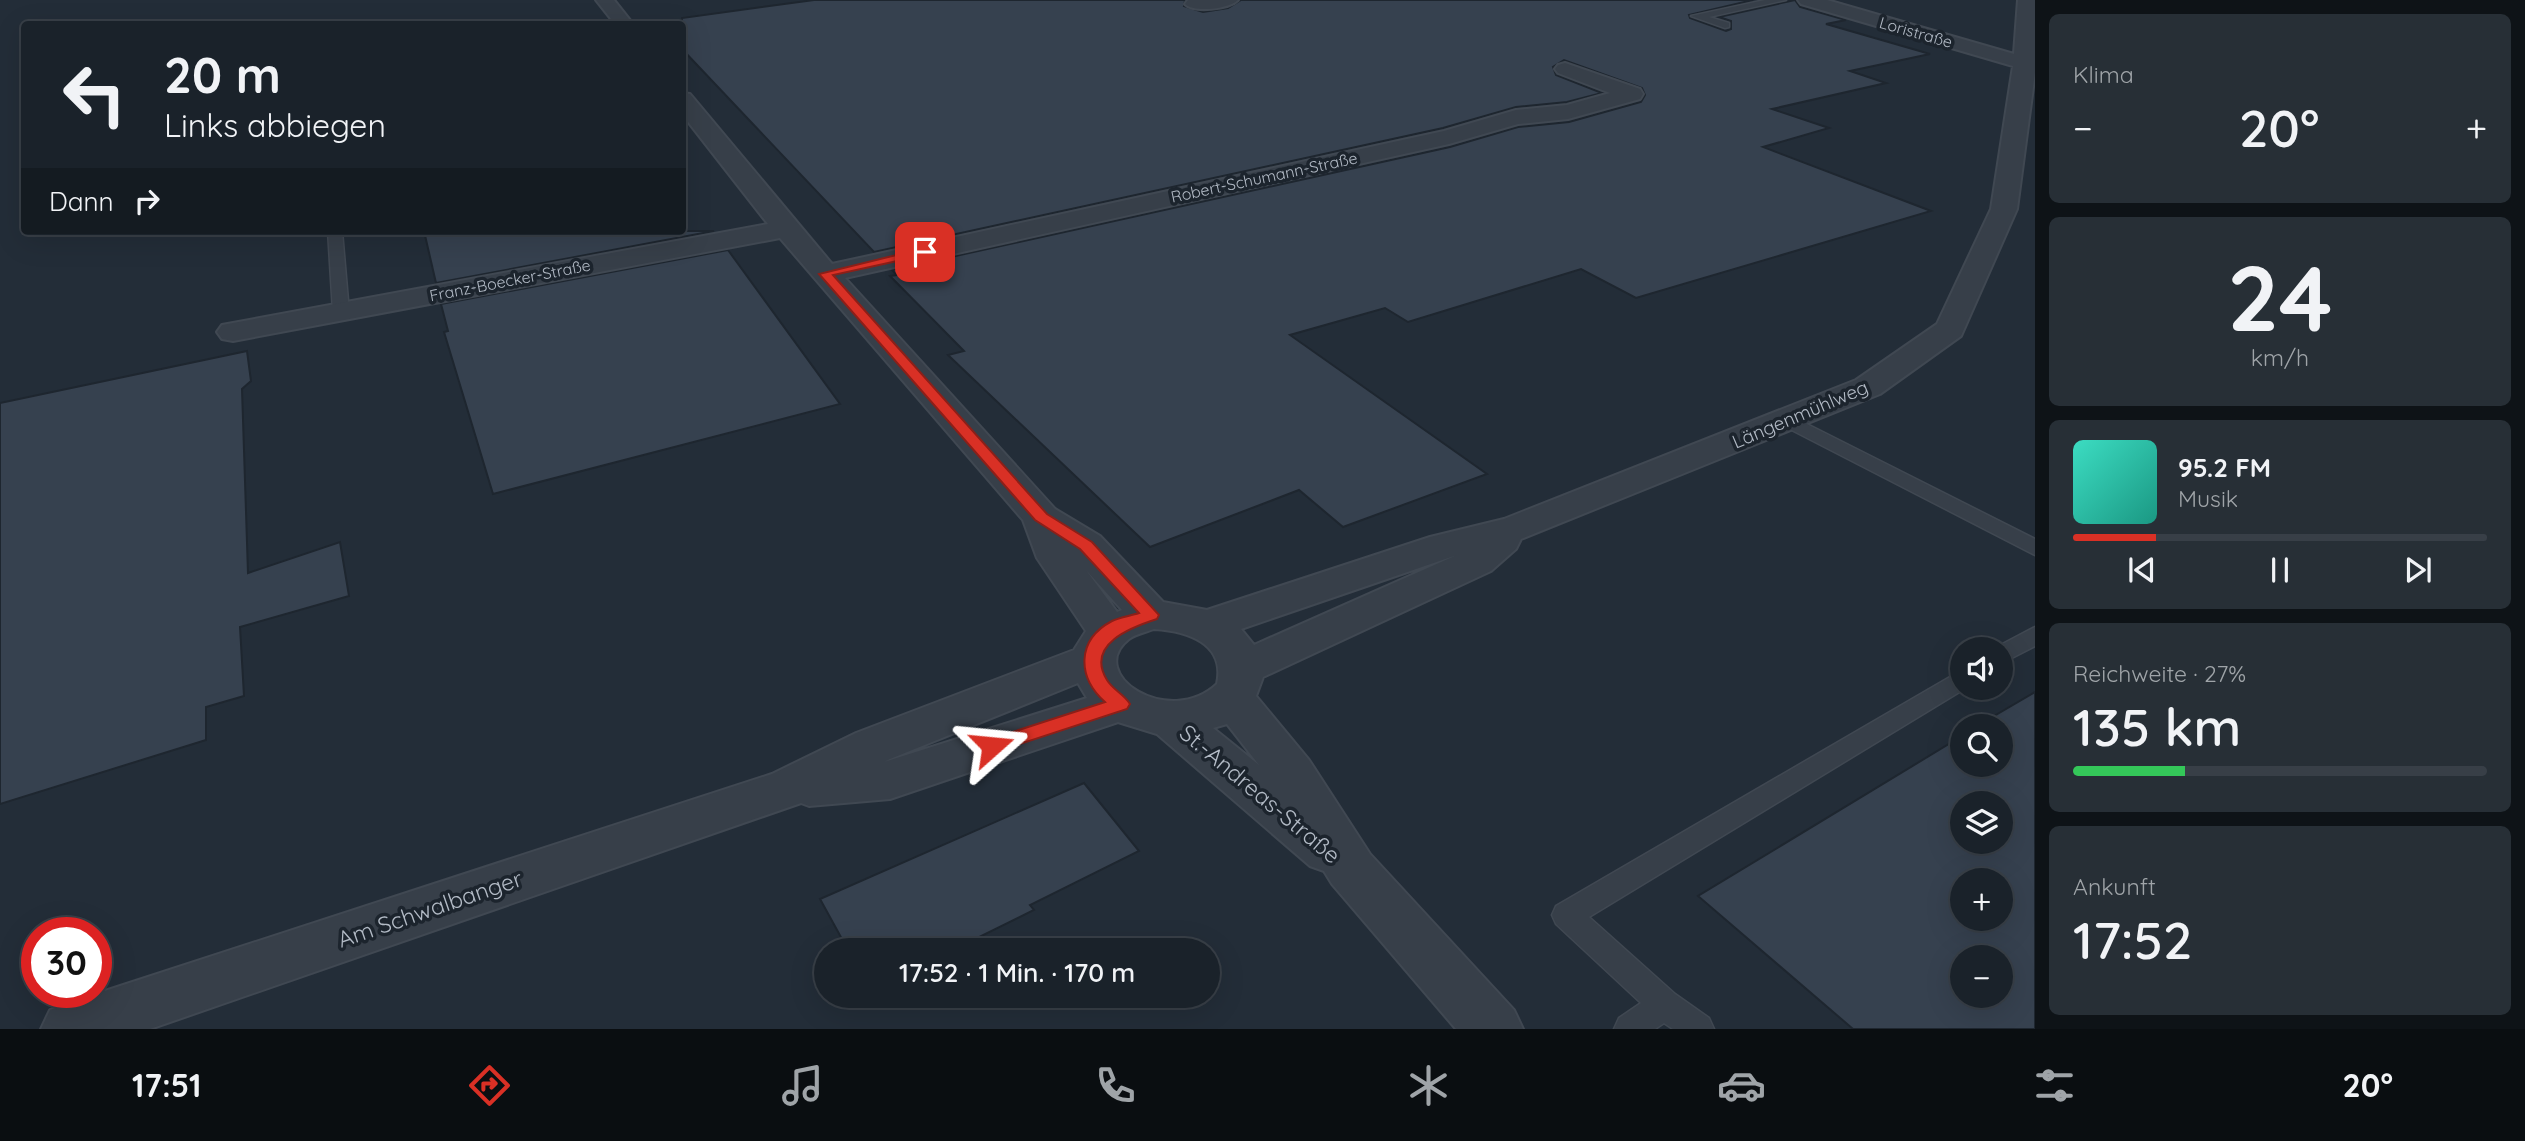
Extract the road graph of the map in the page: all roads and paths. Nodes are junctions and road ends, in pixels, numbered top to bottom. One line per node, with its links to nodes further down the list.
1 (605, 0): 7 (street)
2 (1229, 0): 6 (street)
3 (1781, 0): 8 (lane)
4 (1807, 0): 9 (street, Loristraße)
5 (2027, 0): 9 (street, Längenmühlweg)
6 (1194, 5)
7 (622, 21)
8 (1725, 25)
9 (2030, 65): 17 (street, Längenmühlweg)
10 (1565, 69): 14 (street, Robert-Schumann-Straße)
11 (686, 104): 12 (street)
12 (786, 229): 14 (street); 15 (street, Franz-Boecker-Straße)
13 (335, 235): 15 (lane)
14 (825, 274): 18 (street)
15 (341, 312): 16 (street, Franz-Boecker-Straße)
16 (233, 332)
17 (1789, 421): 19 (street, Längenmühlweg); 20 (lane)
18 (1041, 517): 21 (street); 24 (street)
19 (1517, 528): 22 (street, Längenmühlweg); 26 (street, Längenmühlweg)
20 (2035, 548)
21 (1151, 615): 22 (street); 24 (street)
22 (1207, 625): 26 (street)
23 (2035, 635): 25 (lane)
24 (1101, 646): 28 (street); 30 (street, Am Schwalbanger)
25 (2013, 648)
26 (1238, 683): 29 (street); 31 (street, St.-Andreas-Straße)
27 (1950, 686): 32 (lane)
28 (1120, 704): 29 (street); 30 (street, Am Schwalbanger)
29 (1170, 719): 31 (street, St.-Andreas-Straße)
30 (789, 788): 33 (street, Am Schwalbanger)
31 (1351, 869): 34 (street, St.-Andreas-Straße)
32 (1664, 1004): 35 (lane); 36 (lane)
33 (71, 1029)
34 (1493, 1029)
35 (1630, 1029)
36 (1698, 1029)

